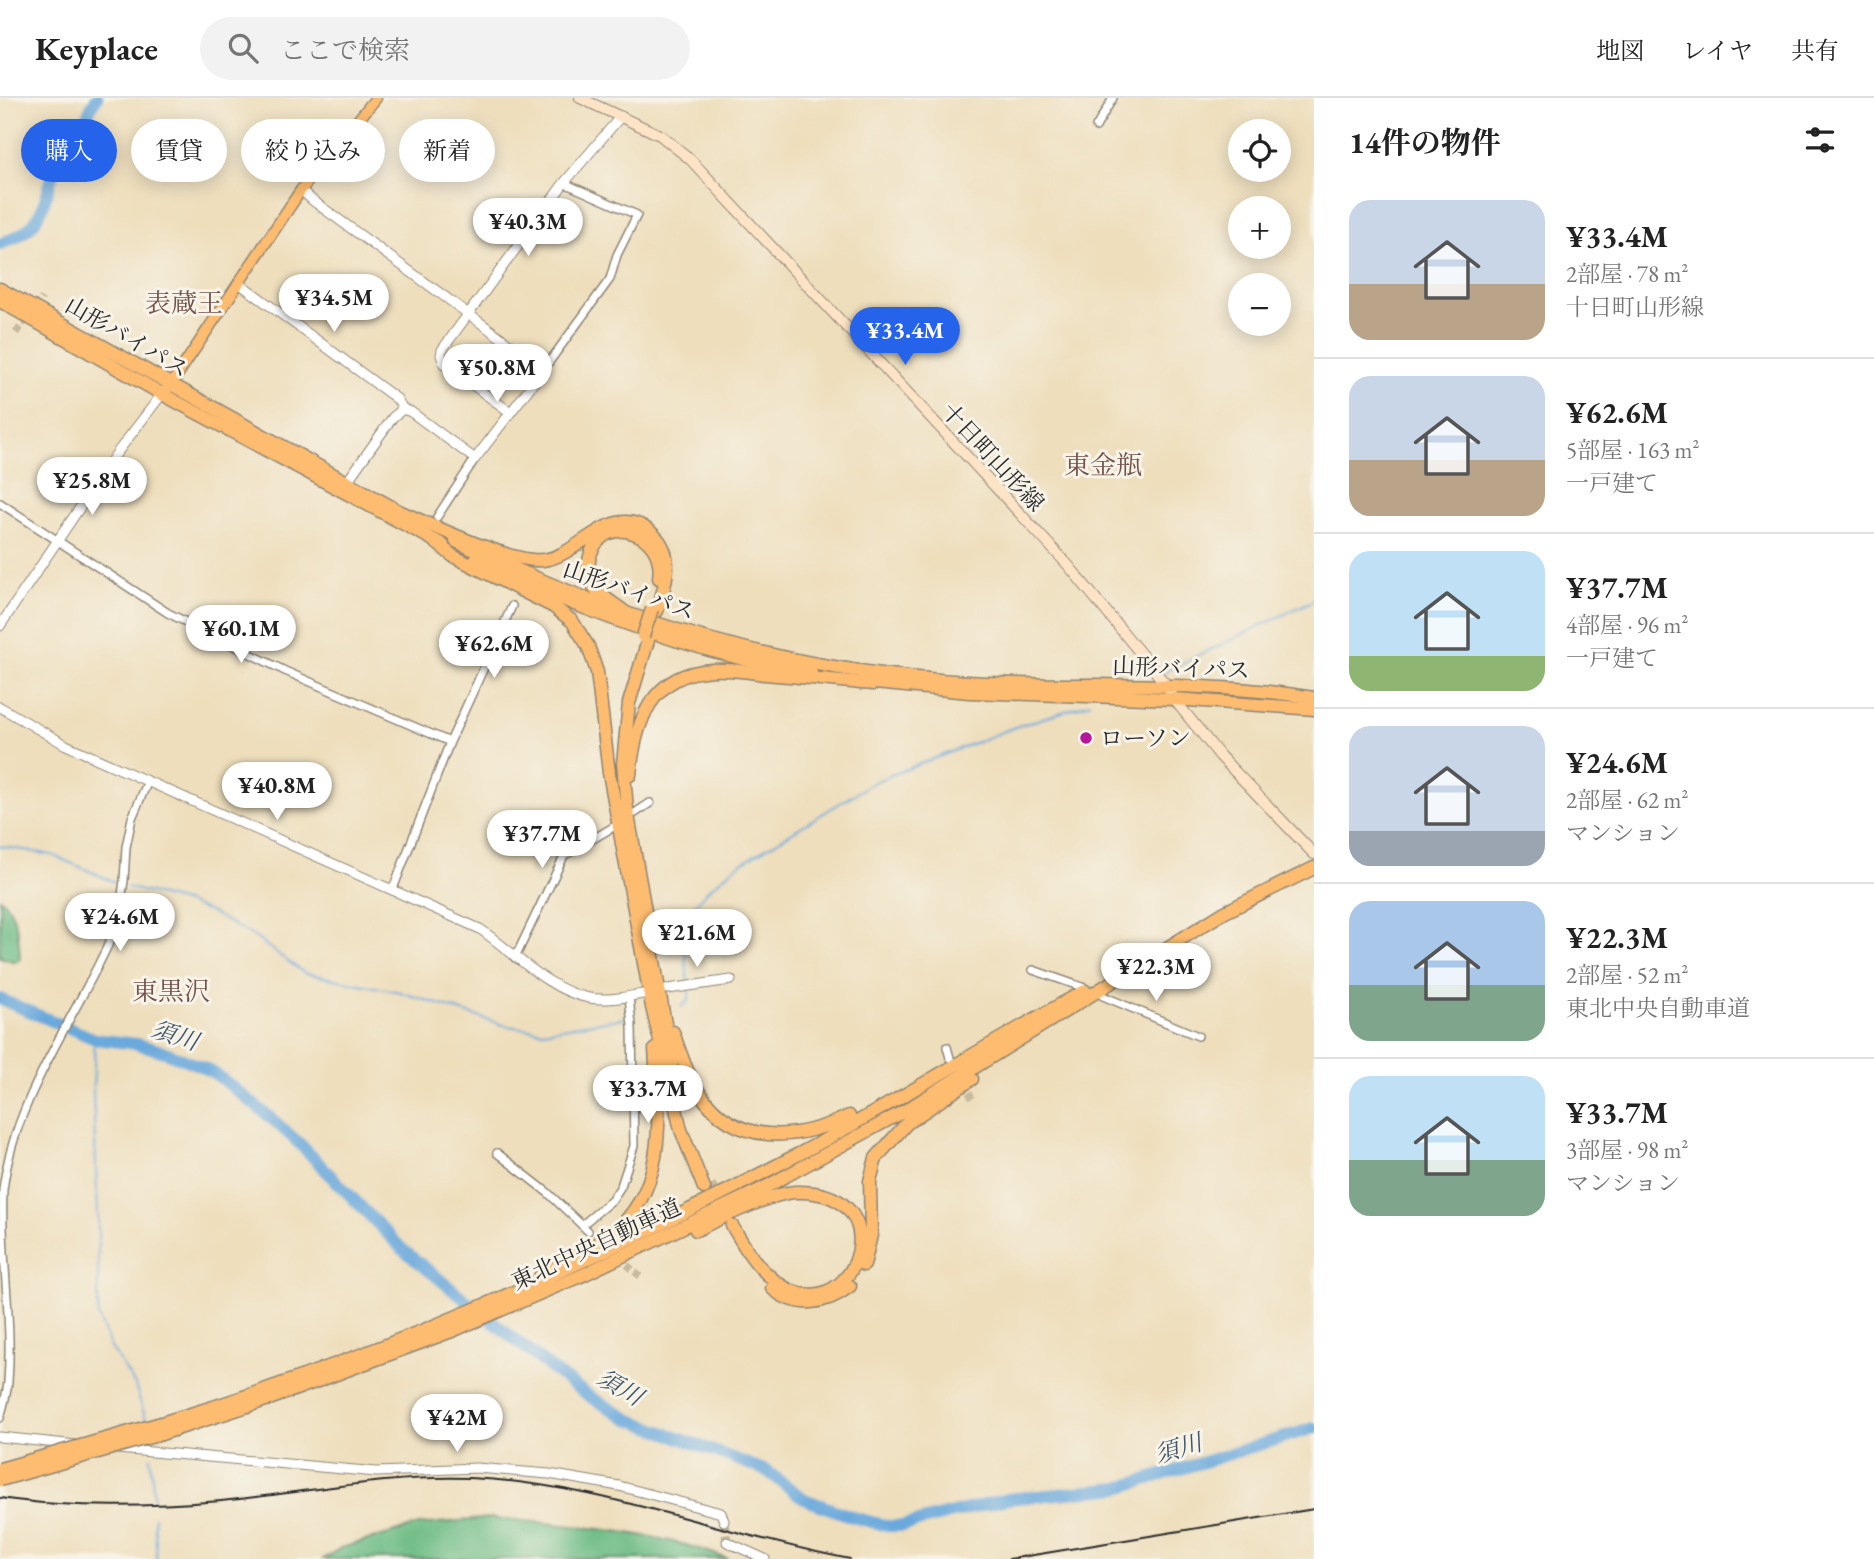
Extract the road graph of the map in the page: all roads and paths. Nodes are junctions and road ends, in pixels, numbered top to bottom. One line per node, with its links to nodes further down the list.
1 (376, 98): 7 (main road)
2 (580, 98): 4 (main road, 十日町山形線)
3 (1113, 98): 5 (street)
4 (621, 116): 6 (street); 29 (main road, 十日町山形線)
5 (1097, 127)
6 (564, 183): 11 (street); 12 (street)
7 (302, 190): 8 (main road); 11 (street)
8 (239, 284): 13 (main road); 14 (street)
9 (0, 289): 13 (highway, 山形バイパス)
10 (0, 301): 13 (highway, 山形バイパス)
11 (468, 314): 12 (street); 15 (street)
12 (544, 369): 15 (street)
13 (166, 390): 17 (highway, 山形バイパス); 21 (highway, 山形バイパス); 22 (street)
14 (404, 410): 16 (street); 17 (street)
15 (510, 412): 16 (street)
16 (475, 458): 20 (street)
17 (346, 483): 19 (highway, 山形バイパス)
18 (0, 503): 22 (street)
19 (396, 510): 24 (highway); 25 (highway, 山形バイパス)
20 (437, 517)
21 (433, 540): 28 (highway, 山形バイパス); 38 (highway)
22 (57, 541): 26 (street); 34 (street)
23 (512, 606): 34 (street)
24 (654, 610): 25 (highway); 27 (highway)
25 (628, 614): 29 (highway, 山形バイパス)
26 (0, 626)
27 (646, 637): 37 (highway); 38 (highway)
28 (873, 684): 31 (highway, 山形バイパス); 37 (highway)
29 (1168, 687): 30 (highway, 山形バイパス); 31 (main road, 十日町山形線)
30 (1314, 698)
31 (1174, 699): 33 (highway, 山形バイパス); 39 (main road, 十日町山形線)
32 (0, 707): 35 (street)
33 (1314, 709)
34 (450, 742): 41 (street)
35 (148, 781): 41 (street); 59 (street)
36 (650, 803): 37 (street)
37 (631, 811): 50 (highway)
38 (617, 824): 43 (street); 50 (highway)
39 (1312, 852)
40 (1314, 868): 42 (highway, 東北中央自動車道)
41 (393, 889): 43 (street)
42 (1165, 948): 47 (highway, 東北中央自動車道); 51 (highway, 東北中央自動車道)
43 (515, 958): 49 (street)
44 (1033, 970): 47 (street)
45 (731, 980): 46 (street)
46 (667, 989)
47 (1093, 993): 52 (street); 57 (highway, 東北中央自動車道); 57 (highway)
48 (643, 994): 49 (street)
49 (629, 996): 55 (street)
50 (657, 1006): 51 (highway); 56 (highway); 57 (highway)
51 (1051, 1010): 57 (highway, 東北中央自動車道)
52 (1198, 1036)
53 (947, 1047): 54 (street)
54 (950, 1058)
55 (497, 1153)
56 (707, 1186)
57 (581, 1269): 58 (highway, 東北中央自動車道); 58 (highway, 東北中央自動車道)
58 (413, 1340): 60 (highway, 東北中央自動車道)
59 (0, 1418)
60 (160, 1429): 62 (highway, 東北中央自動車道, bridge); 63 (highway, 東北中央自動車道, bridge)
61 (0, 1437): 64 (street)
62 (0, 1469)
63 (0, 1480)
64 (724, 1521)
65 (727, 1542): 66 (street)
66 (765, 1559)

